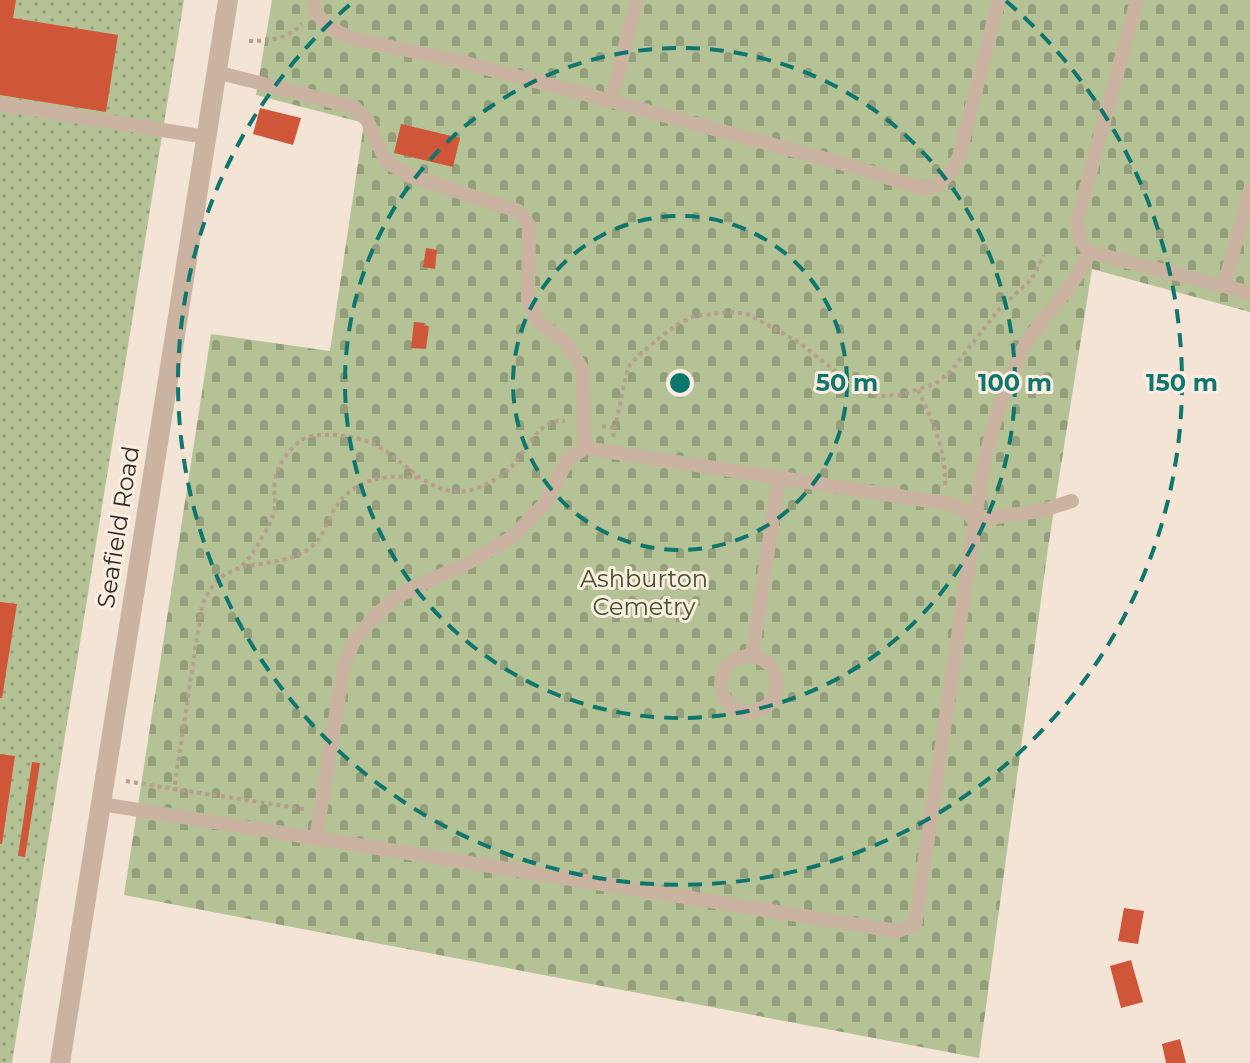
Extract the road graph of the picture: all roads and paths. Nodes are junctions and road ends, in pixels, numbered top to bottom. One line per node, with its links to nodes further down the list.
1 (228, 0): 7 (street, Seafield Road)
2 (637, 0): 8 (lane)
3 (999, 0): 8 (lane)
4 (1137, 0): 12 (lane)
5 (314, 5): 6 (path); 8 (lane)
6 (249, 41)
7 (216, 72): 10 (street, Seafield Road); 17 (lane)
8 (611, 101)
9 (0, 104): 10 (lane)
10 (206, 137): 28 (street, Seafield Road)
11 (1250, 190): 14 (lane)
12 (1089, 252): 14 (lane); 25 (lane)
13 (1044, 255): 16 (path)
14 (1224, 286): 15 (lane)
15 (1250, 293)
16 (918, 390): 18 (path); 24 (path)
17 (584, 424): 18 (path); 19 (lane); 21 (path)
18 (615, 428): 20 (path)
19 (585, 448): 20 (lane); 31 (lane)
20 (610, 452): 22 (lane)
21 (420, 478): 26 (path); 26 (path)
22 (779, 478): 24 (lane); 27 (lane)
23 (1072, 501): 25 (lane)
24 (944, 503): 25 (lane)
25 (975, 522): 32 (lane)
26 (241, 567): 29 (path)
27 (752, 655): 27 (lane)
28 (105, 778): 29 (path); 30 (street, Seafield Road)
29 (174, 789): 31 (path)
30 (101, 804): 32 (lane); 33 (street, Seafield Road)
31 (320, 812): 32 (lane)
32 (316, 839)
33 (60, 1063)

